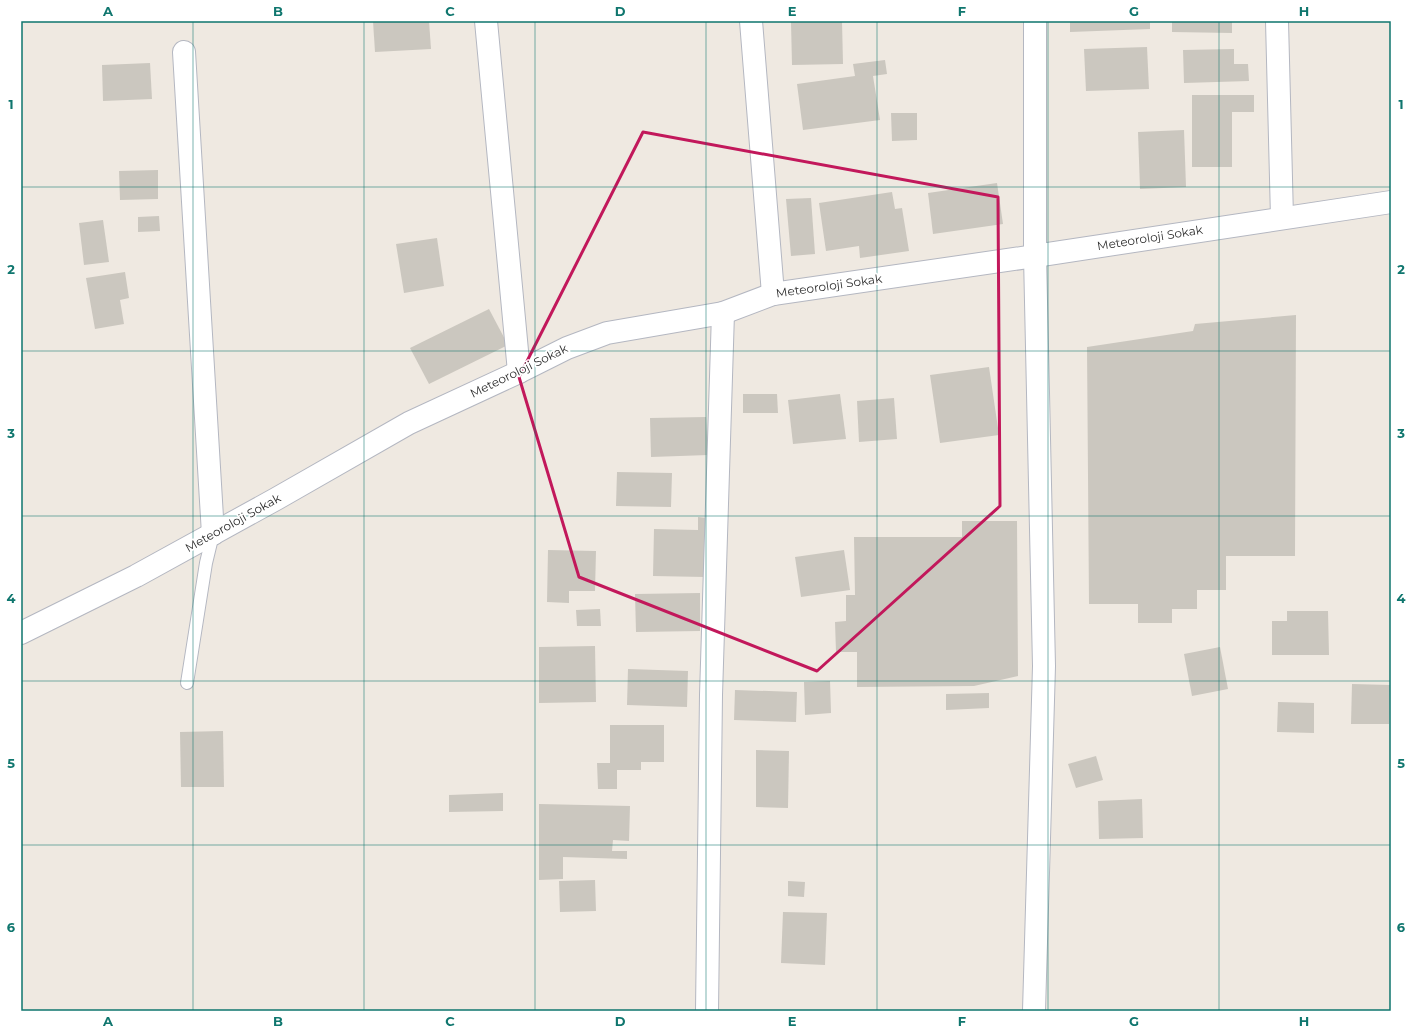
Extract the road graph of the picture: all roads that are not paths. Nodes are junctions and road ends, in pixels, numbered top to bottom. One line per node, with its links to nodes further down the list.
1 (486, 21): 11 (street)
2 (751, 21): 9 (street)
3 (1035, 21): 8 (street)
4 (1277, 21): 7 (street)
5 (184, 52): 12 (street)
6 (1391, 202): 7 (street, Meteoroloji Sokak)
7 (1282, 218): 8 (street, Meteoroloji Sokak)
8 (1036, 256): 9 (street, Meteoroloji Sokak); 16 (street)
9 (773, 294): 10 (street, Meteoroloji Sokak)
10 (723, 313): 11 (street, Meteoroloji Sokak); 15 (street)
11 (519, 372): 12 (street, Meteoroloji Sokak)
12 (213, 534): 13 (street, Meteoroloji Sokak); 14 (lane)
13 (21, 633)
14 (187, 683)
15 (707, 1011)
16 (1034, 1011)

